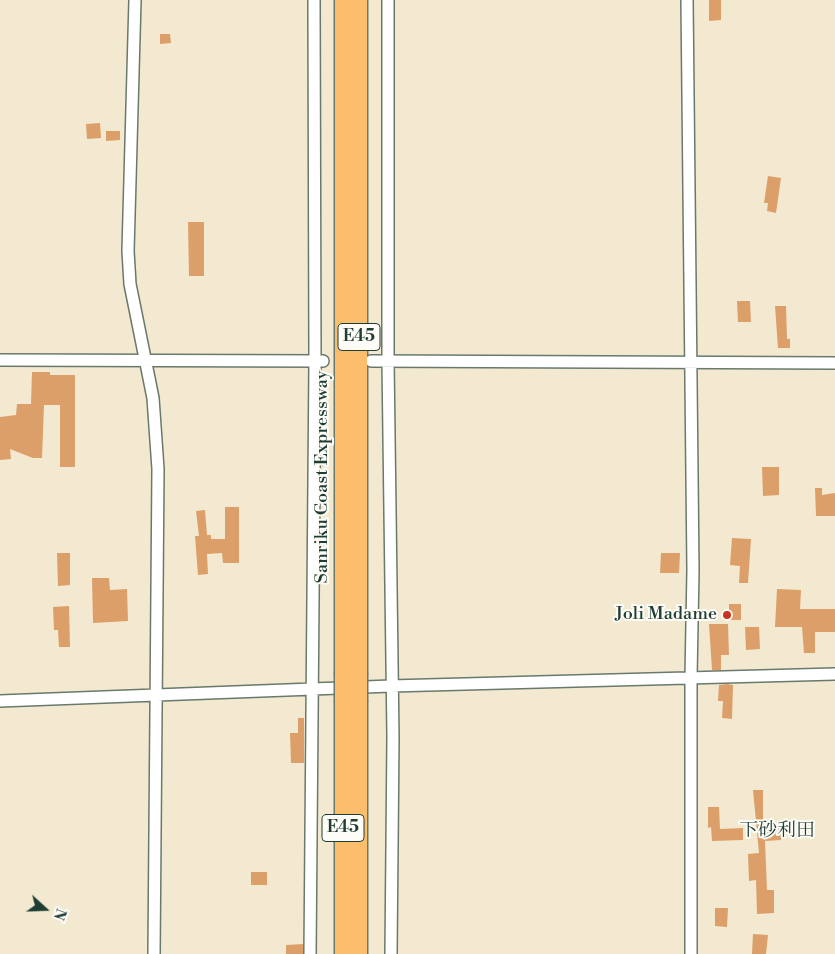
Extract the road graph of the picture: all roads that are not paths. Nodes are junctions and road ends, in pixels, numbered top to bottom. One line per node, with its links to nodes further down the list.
1 (135, 0): 8 (street)
2 (314, 0): 9 (street)
3 (343, 0): 14 (highway, Sanriku Coast Expressway / E45)
4 (359, 0): 14 (highway, Sanriku Coast Expressway / E45)
5 (388, 0): 11 (street)
6 (687, 0): 12 (street)
7 (0, 360): 8 (street)
8 (145, 360): 9 (street); 19 (street)
9 (319, 361): 18 (street)
10 (371, 361): 11 (street)
11 (388, 361): 12 (street); 17 (street)
12 (690, 363): 13 (street); 16 (street)
13 (835, 363)
14 (351, 673): 21 (highway, Sanriku Coast Expressway / E45, bridge)
15 (835, 674): 16 (street)
16 (691, 677): 17 (street); 27 (street)
17 (392, 686): 18 (street); 26 (street)
18 (312, 689): 19 (street); 23 (street)
19 (156, 695): 20 (street); 22 (street)
20 (0, 701)
21 (351, 702): 24 (highway, Sanriku Coast Expressway / E45); 25 (highway, Sanriku Coast Expressway / E45)
22 (154, 954)
23 (310, 954)
24 (343, 954)
25 (359, 954)
26 (391, 954)
27 (691, 954)

